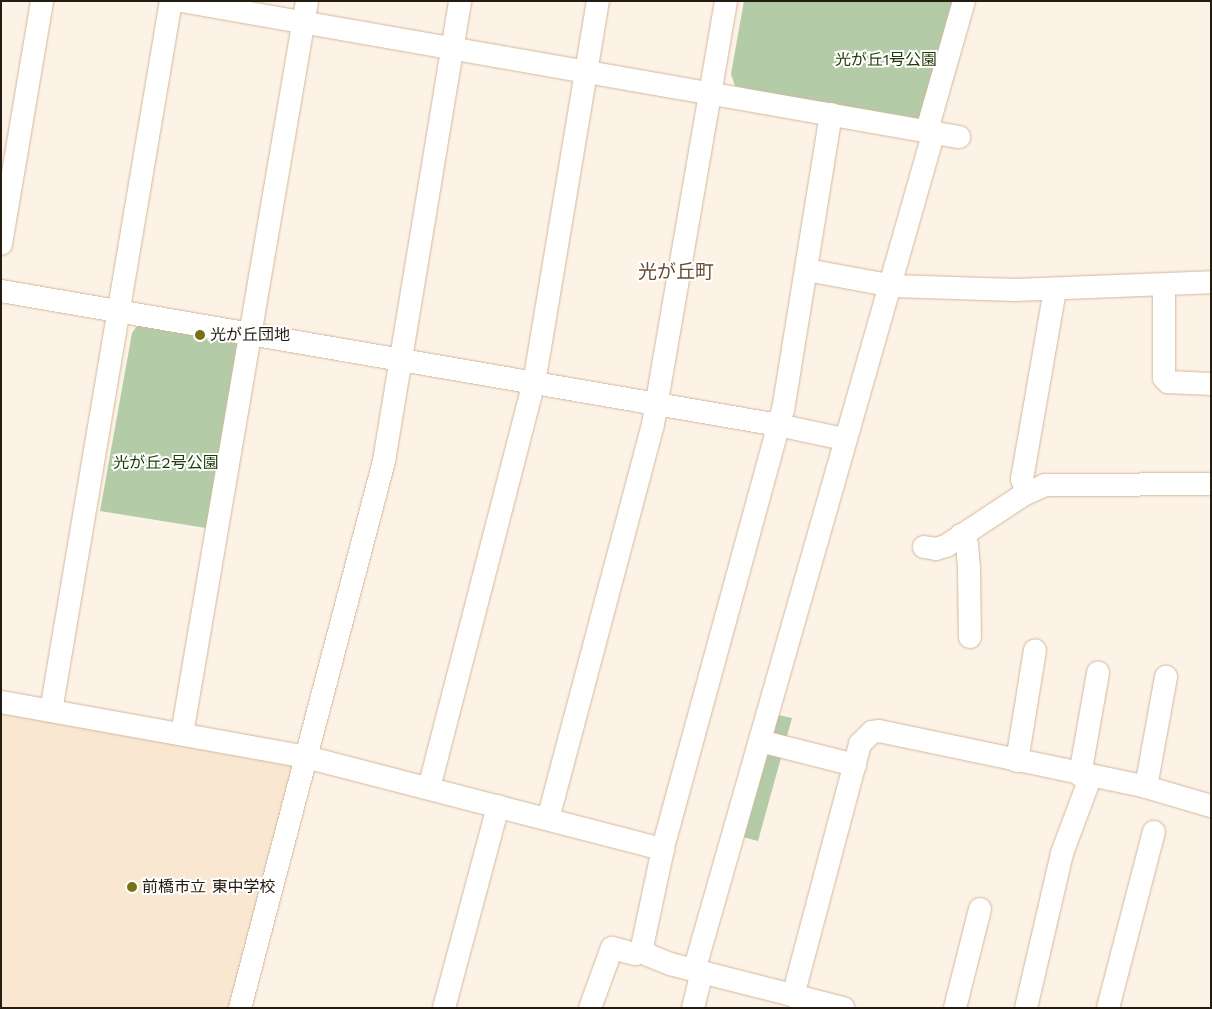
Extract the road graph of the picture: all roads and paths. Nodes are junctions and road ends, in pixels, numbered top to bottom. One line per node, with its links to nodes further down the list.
1 (42, 1): 15 (street)
2 (170, 1): 22 (street)
3 (181, 1): 8 (street)
4 (460, 1): 9 (street)
5 (598, 1): 10 (street)
6 (726, 1): 11 (street)
7 (964, 1): 13 (street)
8 (305, 12): 9 (street); 23 (street)
9 (452, 47): 10 (street); 24 (street)
10 (586, 72): 11 (street); 25 (street)
11 (710, 94): 12 (street); 27 (street)
12 (831, 114): 13 (street); 16 (street)
13 (931, 131): 14 (street); 19 (street)
14 (959, 137)
15 (1, 244)
16 (807, 270): 19 (street); 28 (street)
17 (1211, 282): 18 (street)
18 (1164, 285): 20 (street); 26 (street)
19 (889, 286): 20 (street); 29 (street)
20 (1056, 289): 31 (street)
21 (1, 291): 22 (street)
22 (118, 309): 23 (street); 39 (street)
23 (250, 334): 24 (street); 40 (street)
24 (402, 361): 25 (street); 42 (street)
25 (534, 383): 27 (street); 47 (street)
26 (1211, 384)
27 (657, 406): 28 (street); 50 (street)
28 (778, 425): 29 (street); 52 (street)
29 (844, 439): 41 (street)
30 (1211, 484): 31 (street)
31 (1026, 493): 32 (street)
32 (961, 535): 33 (street); 34 (street)
33 (924, 547)
34 (970, 637)
35 (1035, 650): 43 (street)
36 (1098, 673): 45 (street)
37 (1166, 677): 46 (street)
38 (1, 702): 39 (street)
39 (51, 712): 40 (street)
40 (182, 734): 42 (street)
41 (760, 741): 44 (street); 55 (street)
42 (306, 757): 47 (street); 57 (street)
43 (1017, 761): 44 (street); 45 (street)
44 (855, 765): 56 (street)
45 (1085, 776): 46 (street); 63 (street)
46 (1146, 787): 48 (street)
47 (429, 788): 49 (street)
48 (1209, 801)
49 (498, 806): 50 (street); 58 (street)
50 (548, 818): 52 (street)
51 (1154, 832): 64 (street)
52 (663, 849): 54 (street)
53 (980, 908): 62 (street)
54 (644, 952): 55 (street); 59 (street)
55 (698, 972): 56 (street); 60 (street)
56 (793, 996): 61 (street)
57 (240, 1008)
58 (446, 1008)
59 (590, 1008)
60 (692, 1008)
61 (843, 1008)
62 (955, 1008)
63 (1026, 1008)
64 (1108, 1008)

